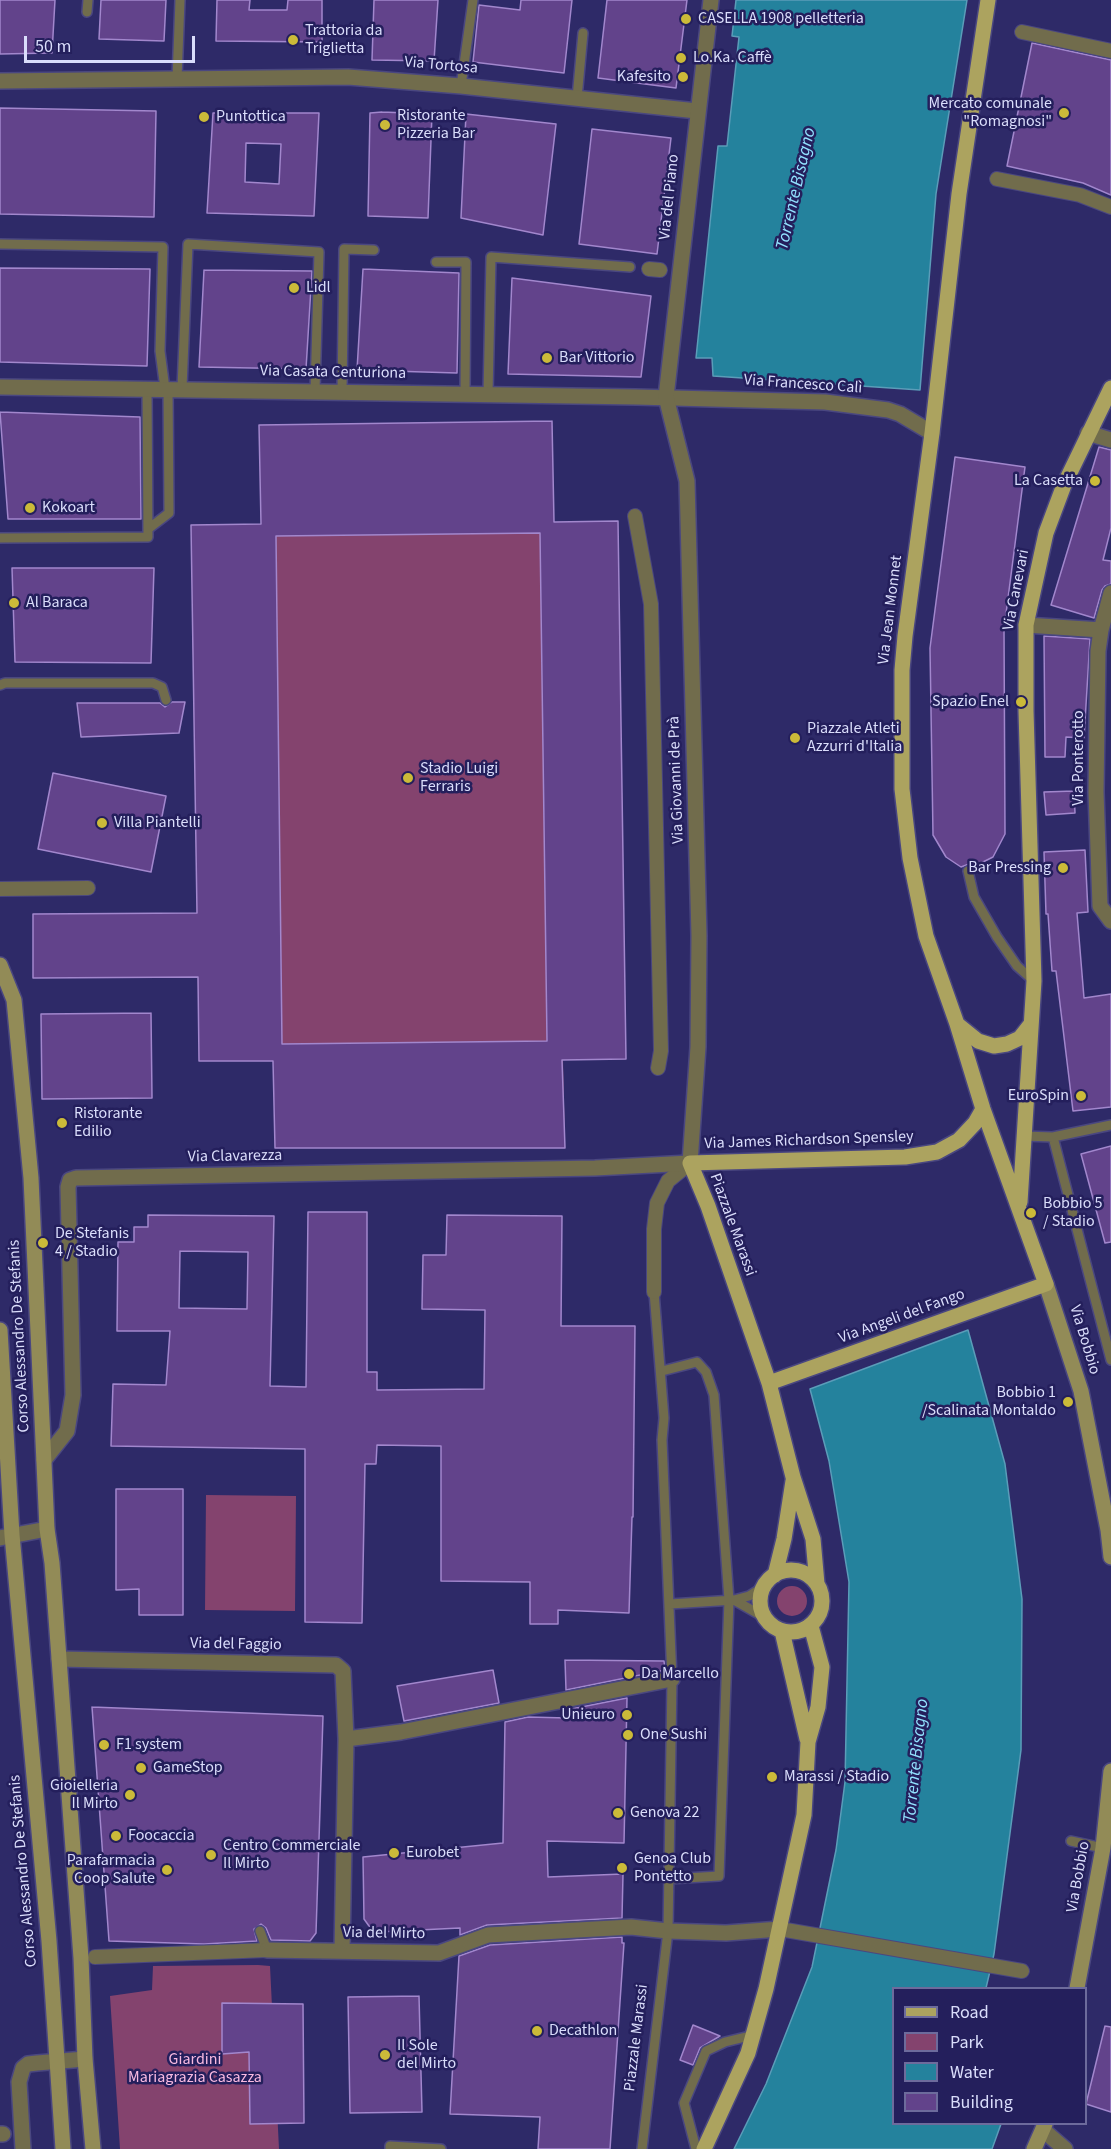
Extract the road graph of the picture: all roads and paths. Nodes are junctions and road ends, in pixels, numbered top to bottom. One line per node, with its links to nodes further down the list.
1 (88, 0): 6 (lane)
2 (180, 0): 10 (lane)
3 (473, 0): 12 (lane)
4 (711, 0): 14 (street, Via del Piano)
5 (988, 0): 30 (main road, Via Jean Monnet)
6 (87, 12)
7 (1022, 32): 9 (street)
8 (583, 33): 13 (lane)
9 (1111, 51)
10 (177, 79): 11 (street, Via Tortosa); 12 (street, Via Tortosa)
11 (0, 81)
12 (461, 86): 13 (street, Via Tortosa)
13 (577, 98): 14 (street, Via Tortosa)
14 (697, 111): 29 (street, Via del Piano)
15 (997, 179): 16 (street)
16 (1111, 207)
17 (0, 244): 24 (lane)
18 (374, 250): 26 (lane)
19 (436, 262): 27 (lane)
20 (630, 267): 28 (lane)
21 (0, 387): 22 (street, Via Casata Centuriona)
22 (147, 388): 24 (street, Via Casata Centuriona); 34 (lane)
23 (1111, 388): 31 (main road, Via Canevari)
24 (172, 389): 25 (street, Via Casata Centuriona); 25 (lane); 34 (lane)
25 (315, 391): 26 (street, Via Casata Centuriona)
26 (342, 392): 27 (street, Via Casata Centuriona)
27 (465, 394): 28 (street, Via Casata Centuriona)
28 (488, 394): 29 (street, Via Casata Centuriona)
29 (666, 398): 30 (street, Via Francesco Calì); 55 (street, Via Giovanni de Prà)
30 (932, 433): 48 (main road, Via Jean Monnet)
31 (1088, 433): 32 (street); 37 (main road, Via Canevari)
32 (1111, 440)
33 (635, 516): 50 (street)
34 (148, 530): 35 (lane)
35 (0, 538)
36 (1111, 593): 38 (street, Via Ponterotto)
37 (1026, 625): 38 (street); 41 (main road, Via Canevari)
38 (1101, 630): 45 (street, Via Ponterotto)
39 (0, 685): 40 (lane)
40 (166, 700)
41 (1030, 849): 47 (main road, Via Bobbio)
42 (968, 871): 47 (lane)
43 (88, 888): 44 (street)
44 (0, 889)
45 (1111, 921)
46 (0, 965): 63 (main road, Corso Alessandro De Stefanis)
47 (1034, 981): 49 (main road, Via Bobbio)
48 (957, 1024): 49 (main road); 51 (main road, Via Jean Monnet)
49 (1031, 1024): 53 (main road, Via Bobbio)
50 (658, 1068)
51 (983, 1109): 55 (main road, Via James Richardson Spensley); 56 (main road, Via Jean Monnet)
52 (1111, 1125): 54 (lane)
53 (1023, 1136): 54 (lane); 56 (main road, Via Bobbio)
54 (1053, 1137): 60 (lane, Via Bobbio)
55 (690, 1163): 58 (street, Piazzale Marassi); 62 (main road, Piazzale Marassi); 63 (street, Via Clavarezza)
56 (1019, 1211): 57 (main road, Via Bobbio)
57 (1046, 1284): 62 (main road, Via Angeli del Fango); 66 (main road, Via Bobbio)
58 (654, 1292): 61 (lane, Piazzale Marassi)
59 (0, 1330): 67 (main road, Corso Alessandro De Stefanis)
60 (1110, 1355)
61 (662, 1371): 71 (lane); 72 (lane, Piazzale Marassi)
62 (769, 1383): 64 (main road, Piazzale Marassi)
63 (44, 1460): 65 (main road, Corso Alessandro De Stefanis)
64 (793, 1477): 69 (main road, Piazzale Marassi); 70 (main road, Piazzale Marassi)
65 (47, 1529): 67 (street); 76 (main road, Corso Alessandro De Stefanis)
66 (1110, 1529): 68 (main road, Via Bobbio)
67 (6, 1537): 94 (main road, Corso Alessandro De Stefanis)
68 (1111, 1557)
69 (770, 1580): 70 (main road); 71 (lane); 73 (main road, Piazzale Marassi)
70 (816, 1584): 74 (main road, Piazzale Marassi)
71 (731, 1600): 72 (lane); 73 (lane); 83 (lane)
72 (670, 1604): 77 (lane, Piazzale Marassi)
73 (764, 1617): 75 (main road)
74 (811, 1626): 75 (main road); 79 (main road)
75 (782, 1631): 79 (main road)
76 (58, 1659): 78 (street, Via del Faggio); 93 (main road, Corso Alessandro De Stefanis)
77 (672, 1679): 78 (street); 83 (lane, Piazzale Marassi)
78 (346, 1739): 87 (street, Via del Faggio)
79 (808, 1742): 84 (main road)
80 (1111, 1771): 82 (main road, Via Bobbio)
81 (1071, 1841): 82 (lane)
82 (1103, 1848): 91 (main road, Via Bobbio)
83 (669, 1879): 86 (lane, Piazzale Marassi)
84 (780, 1929): 86 (street); 90 (street); 92 (main road)
85 (260, 1931): 88 (lane)
86 (668, 1931): 87 (street, Via del Mirto); 101 (lane, Piazzale Marassi)
87 (342, 1952): 88 (street, Via del Mirto)
88 (261, 1955): 89 (street, Via del Mirto)
89 (95, 1957)
90 (1022, 1971)
91 (1077, 1987)
92 (754, 2035): 102 (lane); 103 (main road)
93 (85, 2059): 94 (street); 98 (main road, Corso Alessandro De Stefanis)
94 (57, 2061): 96 (street); 97 (main road, Corso Alessandro De Stefanis)
95 (1044, 2127): 104 (main road); 105 (street)
96 (23, 2149)
97 (63, 2149)
98 (93, 2149)
99 (390, 2149): 100 (lane)
100 (441, 2149)
101 (642, 2149)
102 (696, 2149)
103 (704, 2149)
104 (1034, 2149)
105 (1065, 2149)

